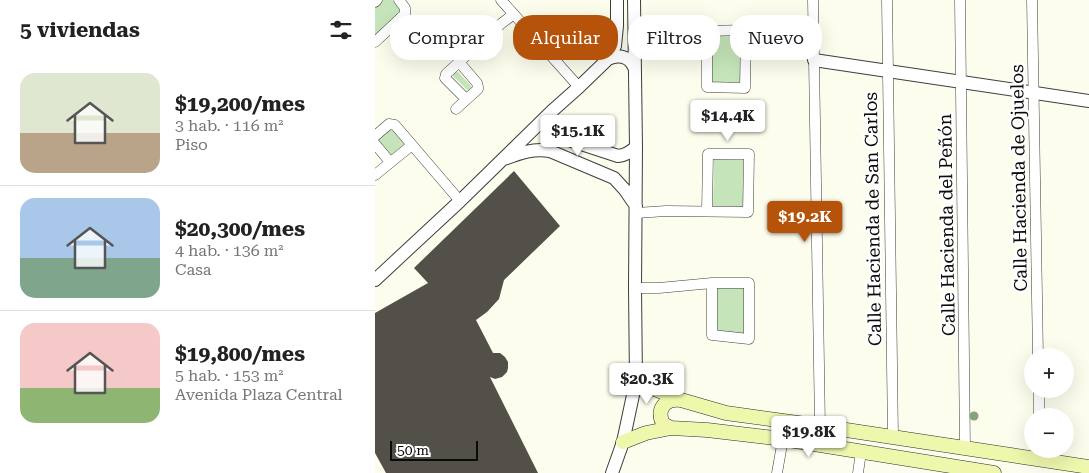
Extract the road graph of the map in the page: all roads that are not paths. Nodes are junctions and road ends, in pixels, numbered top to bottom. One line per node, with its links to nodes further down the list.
1 (399, 0): 14 (street)
2 (501, 0): 9 (street)
3 (617, 0): 10 (street)
4 (634, 0): 11 (street)
5 (813, 0): 12 (street)
6 (887, 0): 21 (street, Calle Hacienda de San Carlos)
7 (960, 0): 22 (street, Calle Hacienda del Peñón)
8 (1033, 0): 24 (street, Calle Hacienda de Ojuelos)
9 (514, 14): 19 (street); 23 (street)
10 (617, 15)
11 (634, 15)
12 (814, 15)
13 (707, 30): 13 (street)
14 (375, 42)
15 (618, 56): 20 (street)
16 (607, 60): 23 (street)
17 (634, 60): 20 (street)
18 (815, 60): 21 (street); 45 (street)
19 (459, 62): 25 (street); 25 (street)
20 (634, 67): 32 (street)
21 (888, 71): 22 (street); 47 (street, Calle Hacienda de San Carlos)
22 (962, 82): 24 (street); 50 (street, Calle Hacienda del Peñón)
23 (579, 87): 28 (street)
24 (1034, 92): 26 (street); 42 (street, Calle Hacienda de Ojuelos)
25 (466, 99): 27 (street)
26 (1089, 101)
27 (456, 109)
28 (551, 111): 32 (street); 33 (street)
29 (375, 136): 31 (street)
30 (375, 144): 34 (street)
31 (412, 145): 34 (street); 36 (street)
32 (636, 147): 37 (street)
33 (501, 160): 36 (street); 37 (street)
34 (390, 162): 35 (street)
35 (375, 175)
36 (460, 201): 39 (street)
37 (636, 209): 38 (street); 41 (street)
38 (707, 211): 38 (street)
39 (375, 280)
40 (712, 283): 40 (street); 41 (street)
41 (635, 288): 43 (street)
42 (1038, 348)
43 (636, 381): 44 (main road); 48 (street)
44 (681, 400): 45 (main road); 46 (main road)
45 (820, 426): 47 (main road)
46 (671, 428): 48 (main road); 49 (main road)
47 (893, 437): 50 (main road)
48 (623, 442): 56 (street)
49 (782, 445): 51 (main road); 57 (street)
50 (965, 449): 52 (main road)
51 (861, 452): 55 (main road); 58 (street)
52 (1024, 453)
53 (1055, 458): 54 (main road)
54 (1089, 467)
55 (959, 470): 59 (main road)
56 (612, 473)
57 (777, 473)
58 (858, 473)
59 (994, 473)

